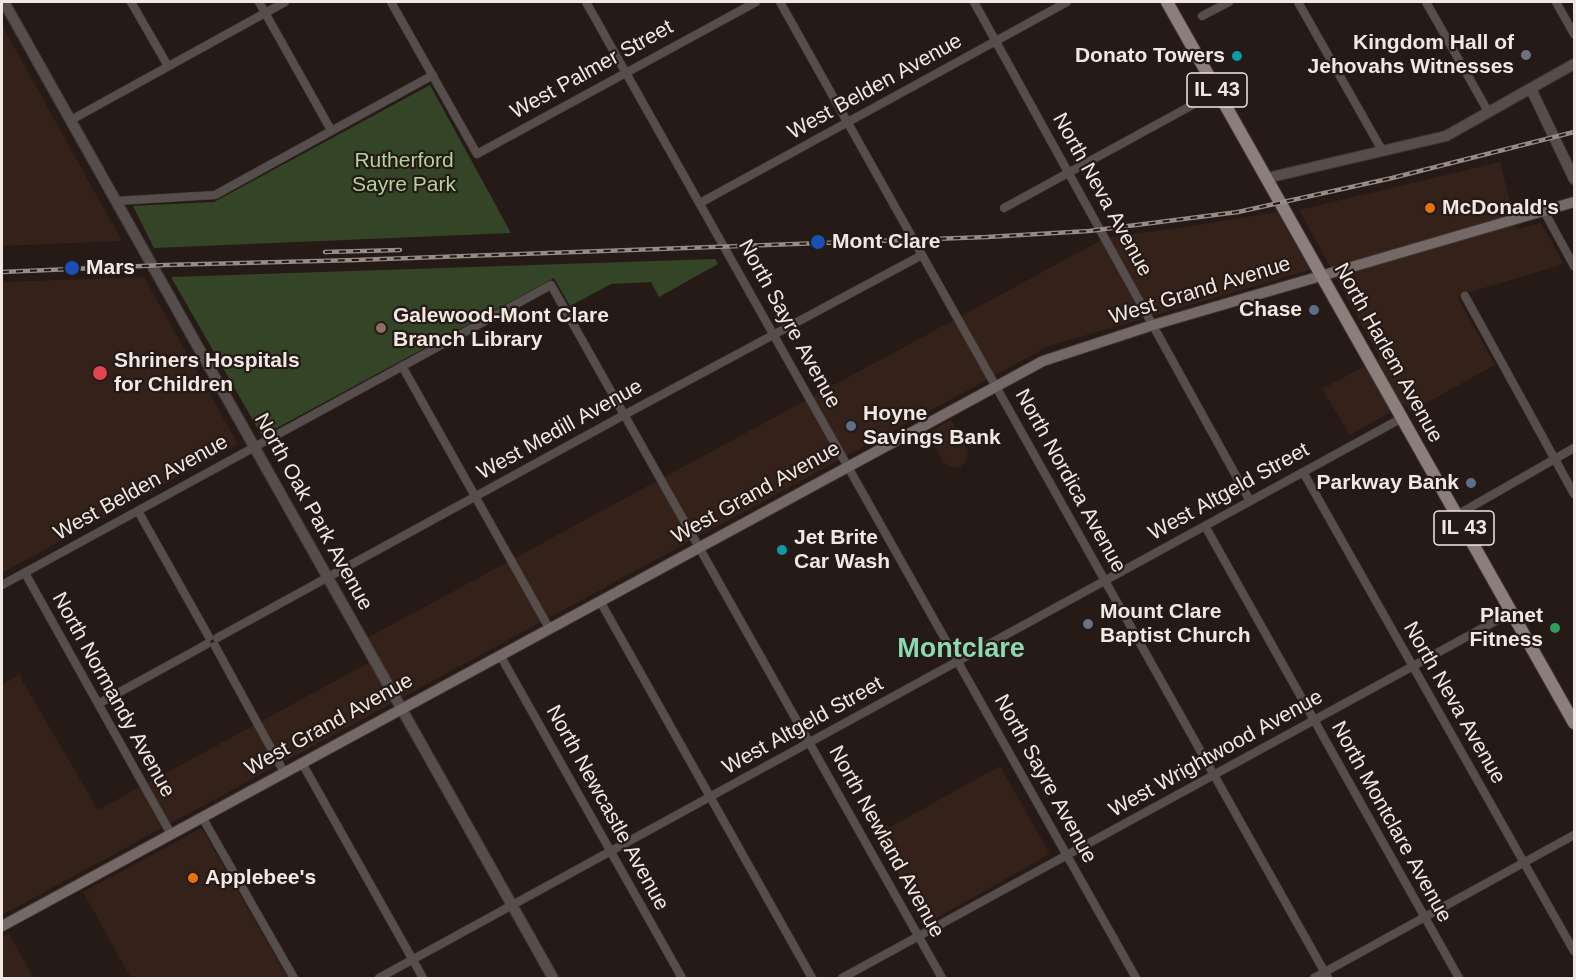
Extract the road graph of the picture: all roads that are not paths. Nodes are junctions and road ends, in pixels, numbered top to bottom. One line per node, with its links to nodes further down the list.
1 (4, 2): 27 (street, North Oak Park Avenue)
2 (131, 2): 21 (street)
3 (259, 2): 16 (street)
4 (285, 2): 16 (street)
5 (392, 2): 23 (street)
6 (586, 2): 22 (street, North Sayre Avenue)
7 (756, 2): 22 (street, West Palmer Street)
8 (780, 2): 28 (street, North Nordica Avenue)
9 (974, 2): 19 (street, North Neva Avenue)
10 (1067, 2): 19 (street, West Belden Avenue)
11 (1167, 2): 25 (main road, North Harlem Avenue / IL 43)
12 (1229, 2): 17 (street)
13 (1298, 2): 30 (street)
14 (1426, 2): 26 (street)
15 (1556, 2): 18 (street)
16 (265, 12): 21 (street); 29 (street)
17 (1202, 16)
18 (1575, 34)
19 (996, 41): 28 (street, West Belden Avenue); 31 (street, North Neva Avenue)
20 (1575, 64): 24 (street)
21 (168, 66): 27 (street)
22 (626, 72): 23 (street, West Palmer Street); 36 (street, North Sayre Avenue)
23 (433, 75): 29 (street)
24 (1532, 89): 26 (street); 33 (street)
25 (1218, 91): 31 (street); 32 (main road, North Harlem Avenue / IL 43)
26 (1489, 113): 30 (street)
27 (71, 120): 34 (street, North Oak Park Avenue)
28 (848, 122): 36 (street, West Belden Avenue); 39 (street, North Nordica Avenue)
29 (332, 130): 34 (street)
30 (1383, 152): 32 (street)
31 (1070, 172): 37 (street); 44 (street, North Neva Avenue)
32 (1267, 178): 41 (main road, North Harlem Avenue / IL 43)
33 (1575, 179)
34 (116, 201): 50 (street, North Oak Park Avenue)
35 (1575, 202): 38 (main road, West Grand Avenue)
36 (700, 203): 45 (street, North Sayre Avenue)
37 (1005, 208)
38 (1544, 212): 40 (street); 41 (main road, West Grand Avenue)
39 (922, 255): 45 (street, West Medill Avenue); 47 (street, North Nordica Avenue)
40 (1575, 266)
41 (1322, 276): 44 (main road, West Grand Avenue); 49 (main road, North Harlem Avenue / IL 43)
42 (551, 285): 46 (street, West Belden Avenue); 48 (street, North Newland Avenue)
43 (1465, 296): 52 (street)
44 (1153, 325): 47 (main road, West Grand Avenue); 57 (street, North Neva Avenue)
45 (774, 334): 48 (street, West Medill Avenue); 53 (street, North Sayre Avenue)
46 (402, 366): 50 (street, West Belden Avenue); 56 (street)
47 (996, 385): 53 (main road, West Grand Avenue); 64 (street, North Nordica Avenue)
48 (624, 415): 56 (street, West Medill Avenue); 61 (street, North Newland Avenue)
49 (1402, 418): 54 (street, West Altgeld Street); 59 (main road, North Harlem Avenue / IL 43)
50 (255, 447): 58 (street, West Belden Avenue); 63 (street, North Oak Park Avenue)
51 (1575, 448): 52 (street)
52 (1555, 459): 55 (street); 59 (street)
53 (848, 465): 61 (main road, West Grand Avenue); 71 (street, North Sayre Avenue)
54 (1303, 472): 57 (street, West Altgeld Street); 72 (street, North Neva Avenue)
55 (1575, 494)
56 (476, 497): 63 (street, West Medill Avenue); 68 (street)
57 (1250, 501): 60 (street, West Altgeld Street)
58 (138, 511): 62 (street, West Belden Avenue); 69 (street)
59 (1457, 515): 67 (main road, North Harlem Avenue / IL 43)
60 (1204, 526): 64 (street, West Altgeld Street); 75 (street, North Montclare Avenue)
61 (699, 547): 66 (main road, West Grand Avenue); 77 (street, North Newland Avenue)
62 (25, 573): 65 (street, West Belden Avenue); 73 (street, North Normandy Avenue)
63 (327, 577): 69 (street, West Medill Avenue); 74 (street, North Oak Park Avenue)
64 (1105, 580): 71 (street, West Altgeld Street); 80 (street, North Nordica Avenue)
65 (2, 585)
66 (600, 601): 68 (main road, West Grand Avenue); 81 (street)
67 (1512, 612): 72 (street, West Wrightwood Avenue); 76 (main road, North Harlem Avenue / IL 43)
68 (549, 628): 70 (main road, West Grand Avenue)
69 (212, 641): 73 (street, West Medill Avenue); 79 (street)
70 (500, 655): 74 (main road, West Grand Avenue); 85 (street, North Newcastle Avenue)
71 (958, 661): 77 (street, West Altgeld Street); 86 (street, North Sayre Avenue)
72 (1413, 666): 75 (street, West Wrightwood Avenue); 87 (street, North Neva Avenue)
73 (98, 704): 83 (street, North Normandy Avenue)
74 (401, 708): 78 (main road, West Grand Avenue); 88 (street, North Oak Park Avenue)
75 (1314, 720): 80 (street, West Wrightwood Avenue); 89 (street, North Montclare Avenue)
76 (1575, 723)
77 (809, 743): 81 (street, West Altgeld Street); 91 (street, North Newland Avenue)
78 (302, 763): 79 (main road, West Grand Avenue); 93 (street)
79 (284, 772): 82 (main road, West Grand Avenue)
80 (1214, 775): 86 (street, West Wrightwood Avenue); 94 (street, North Nordica Avenue)
81 (710, 797): 85 (street, West Altgeld Street); 100 (street)
82 (202, 817): 83 (main road, West Grand Avenue); 95 (street)
83 (171, 834): 90 (main road, West Grand Avenue)
84 (1575, 835): 87 (street)
85 (611, 851): 88 (street, West Altgeld Street); 99 (street, North Newcastle Avenue)
86 (1067, 855): 91 (street, West Wrightwood Avenue); 103 (street, North Sayre Avenue)
87 (1524, 863): 89 (street); 92 (street, North Neva Avenue)
88 (512, 905): 93 (street, West Altgeld Street); 98 (street, North Oak Park Avenue)
89 (1425, 918): 94 (street); 105 (street, North Montclare Avenue)
90 (2, 926)
91 (918, 937): 101 (street, West Wrightwood Avenue); 102 (street, North Newland Avenue)
92 (1575, 951)
93 (412, 960): 96 (street, West Altgeld Street); 97 (street)
94 (1327, 975): 104 (street)
95 (294, 978)
96 (379, 978)
97 (423, 978)
98 (553, 978)
99 (682, 978)
100 (812, 978)
101 (842, 978)
102 (942, 978)
103 (1137, 978)
104 (1314, 978)
105 (1459, 978)

